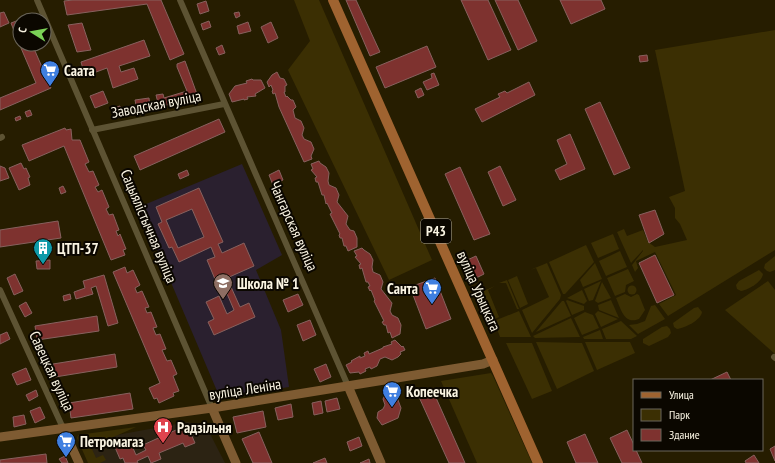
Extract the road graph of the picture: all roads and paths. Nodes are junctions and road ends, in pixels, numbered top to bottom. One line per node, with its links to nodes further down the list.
1 (37, 0): 5 (street, Сацыялістычная вуліца)
2 (180, 0): 4 (street, Чангарская вуліца)
3 (333, 0): 7 (main road, вуліца Урыцкага / Р43)
4 (224, 104): 5 (street, Заводская вуліца); 8 (street, Чангарская вуліца)
5 (92, 130): 9 (street, Сацыялістычная вуліца)
6 (0, 290): 10 (street, Савецкая вуліца)
7 (493, 360): 8 (main road, вуліца Леніна); 15 (main road, вуліца Урыцкага / Р43)
8 (348, 386): 9 (main road, вуліца Леніна); 14 (main road, Чангарская вуліца)
9 (212, 408): 10 (main road, вуліца Леніна); 13 (main road, Сацыялістычная вуліца)
10 (63, 428): 11 (main road, вуліца Леніна); 12 (main road, Савецкая вуліца)
11 (0, 437)
12 (79, 463)
13 (236, 463)
14 (381, 463)
15 (538, 463)

